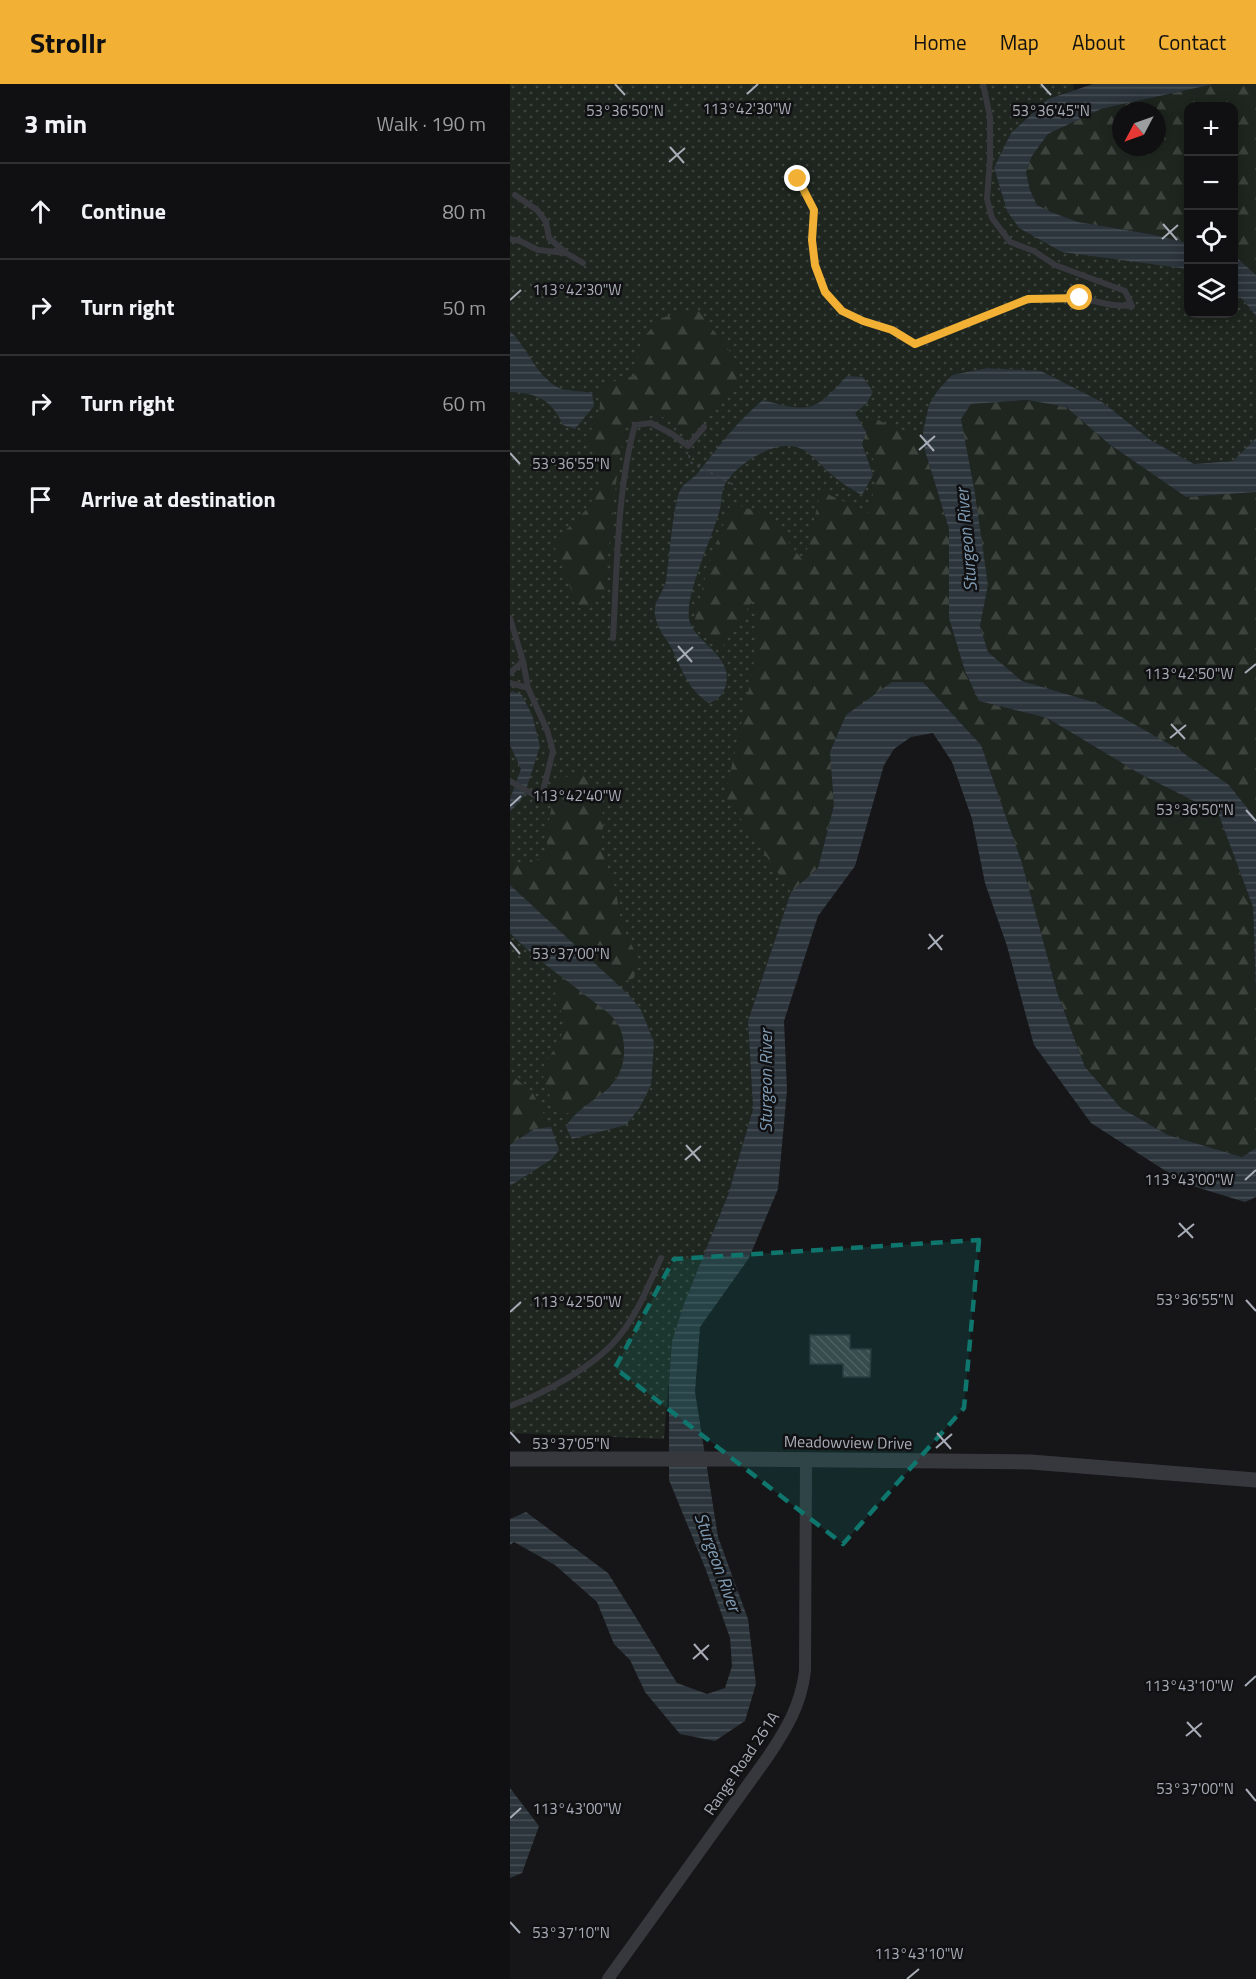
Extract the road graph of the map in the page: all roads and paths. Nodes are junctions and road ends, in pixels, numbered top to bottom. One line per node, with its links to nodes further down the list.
1 (983, 84): 2 (lane)
2 (798, 179)
3 (515, 195): 5 (lane)
4 (510, 239): 5 (lane)
5 (566, 253): 6 (lane)
6 (583, 263)
7 (704, 427): 11 (lane)
8 (690, 462): 9 (path)
9 (734, 485)
10 (510, 618): 12 (lane)
11 (613, 638)
12 (523, 661): 13 (lane); 15 (lane)
13 (510, 673)
14 (510, 683): 15 (lane)
15 (528, 688): 16 (lane)
16 (510, 780)
17 (661, 1258): 18 (lane)
18 (510, 1406)
19 (510, 1459): 20 (street, Meadowview Drive)
20 (806, 1459): 21 (street, Meadowview Drive); 22 (street, Range Road 261A)
21 (1256, 1480)
22 (608, 1979)

